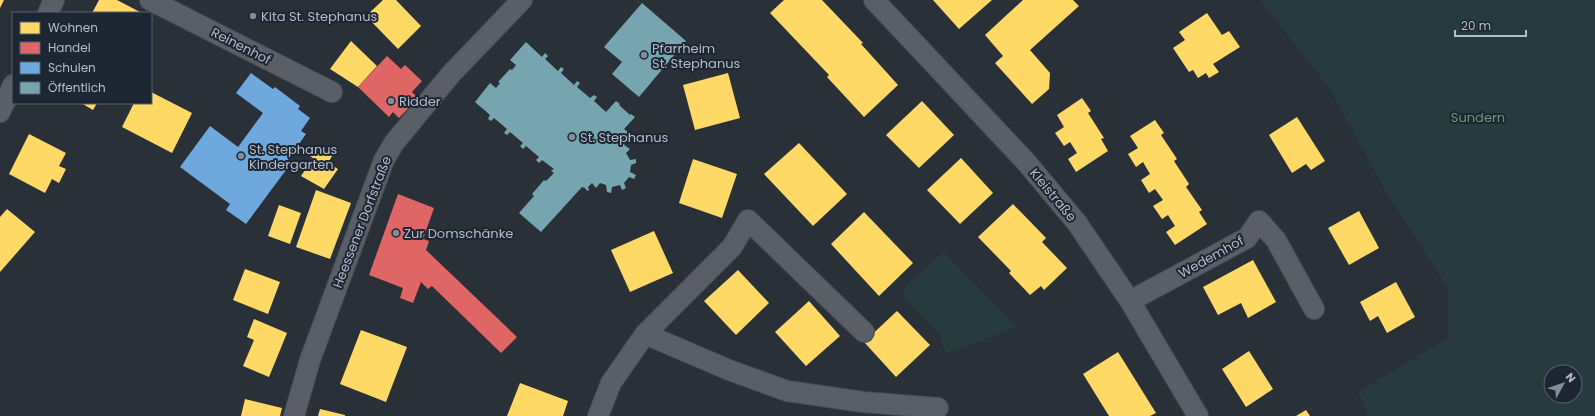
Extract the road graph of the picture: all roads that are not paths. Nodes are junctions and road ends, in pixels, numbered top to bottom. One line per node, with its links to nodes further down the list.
1 (54, 0): 5 (street)
2 (150, 0): 7 (street, Reinenhof)
3 (522, 0): 14 (street, Heessener Dorfstraße)
4 (874, 0): 9 (street, Kleistraße)
5 (48, 12)
6 (12, 87): 8 (street)
7 (332, 92)
8 (0, 112)
9 (1130, 302): 10 (street, Wedemhof); 16 (street, Kleistraße)
10 (1314, 309)
11 (864, 332): 12 (street)
12 (645, 334): 13 (street); 15 (street)
13 (938, 408)
14 (294, 416)
15 (598, 416)
16 (1198, 416)

